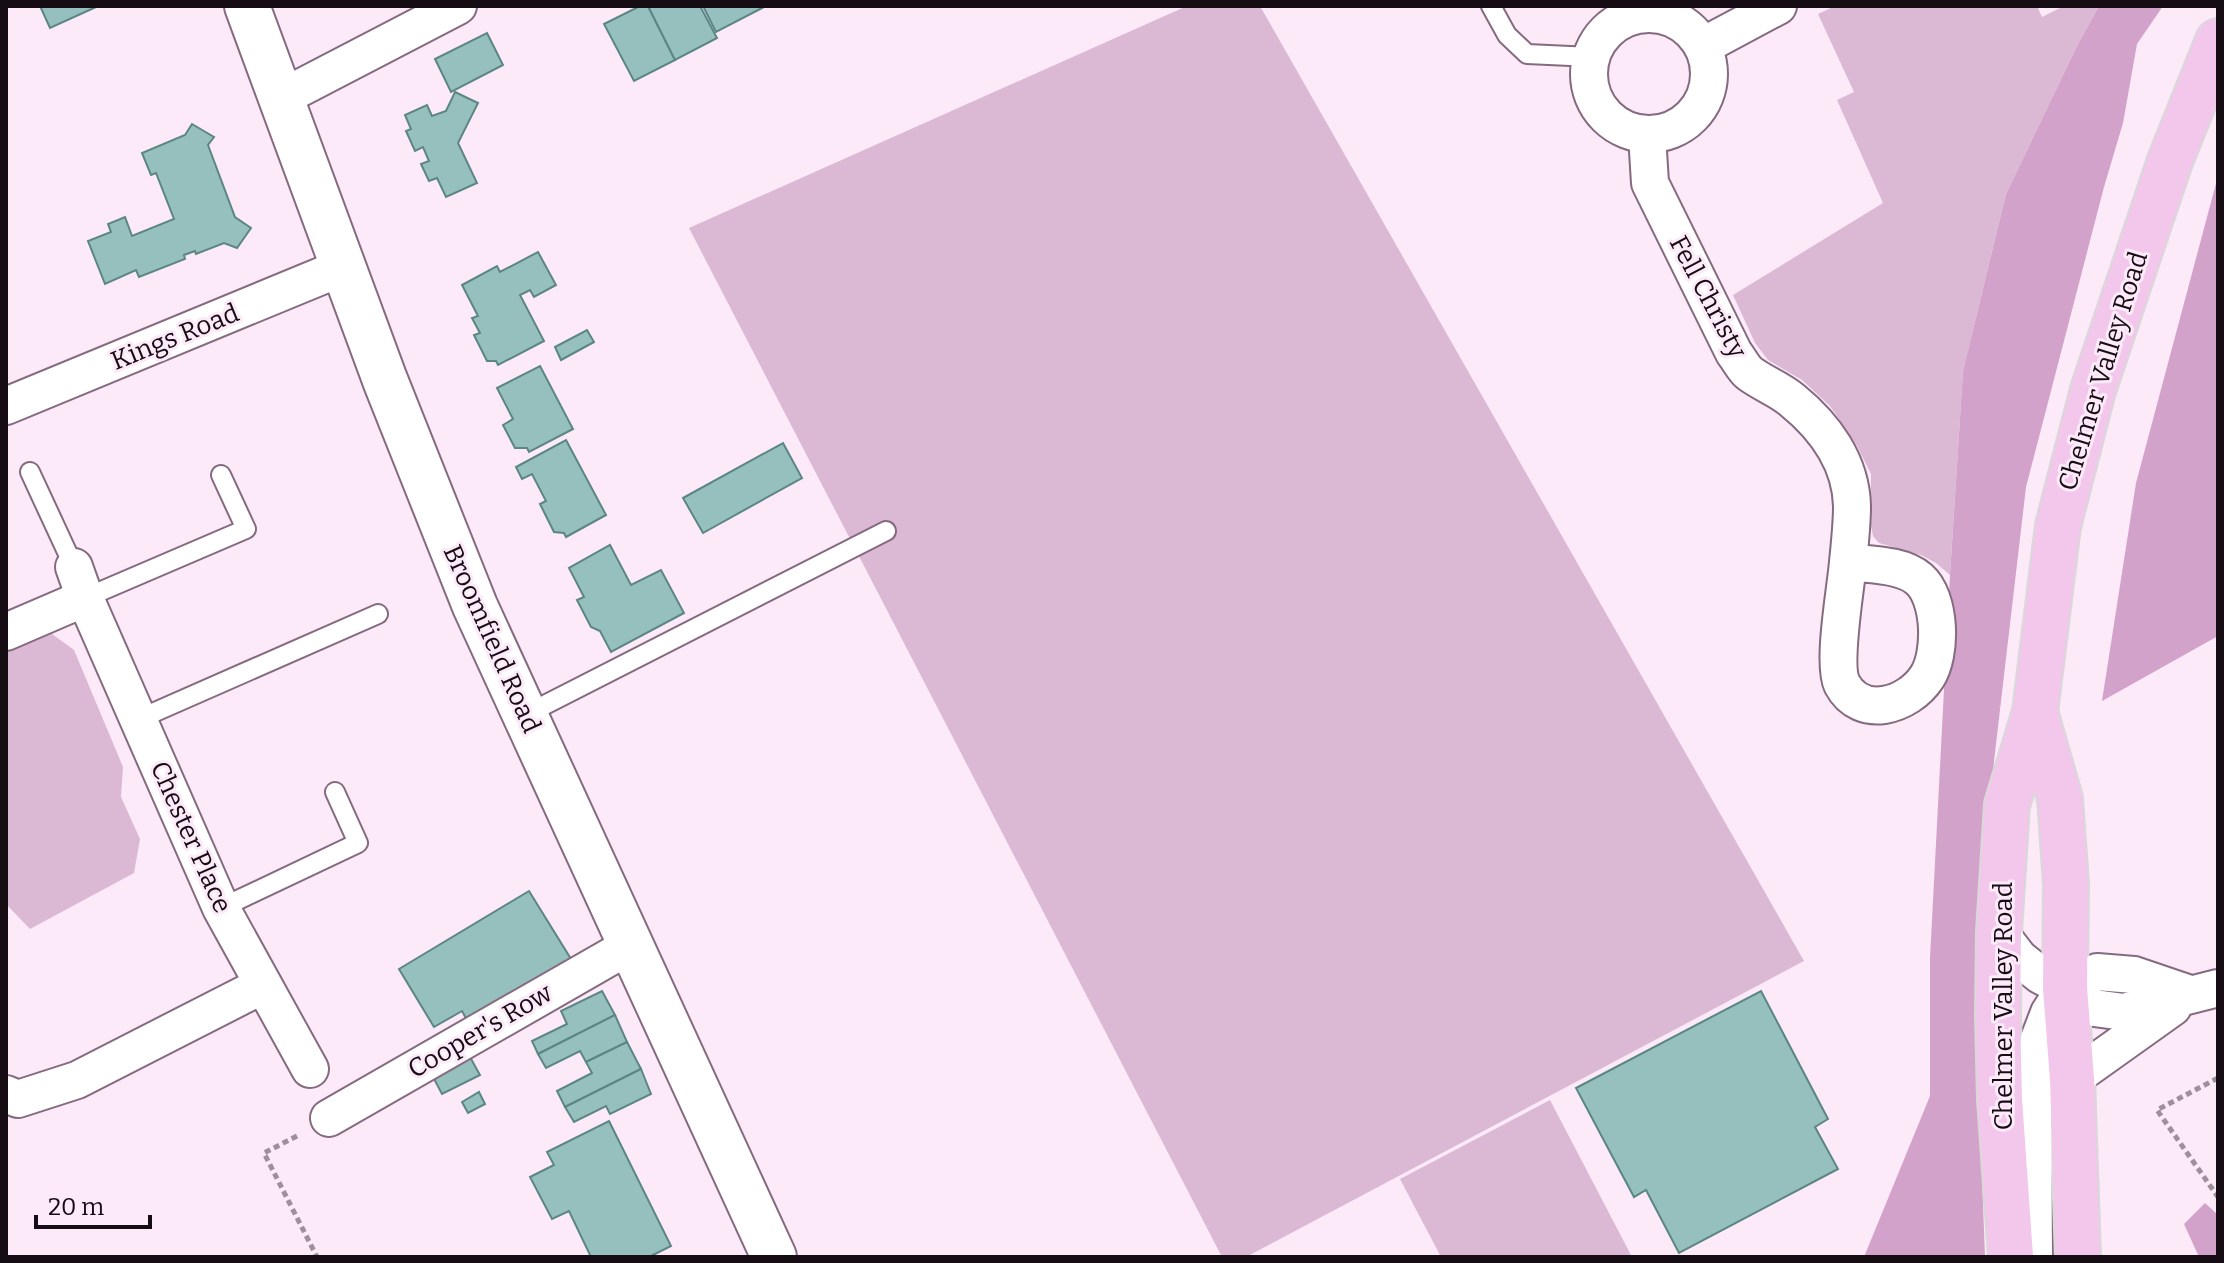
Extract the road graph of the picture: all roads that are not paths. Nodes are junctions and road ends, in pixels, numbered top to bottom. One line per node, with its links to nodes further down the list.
1 (247, 6): 9 (main road, Broomfield Road)
2 (458, 6): 9 (street)
3 (1491, 6): 8 (lane)
4 (1778, 6): 7 (street)
5 (1654, 10): 7 (street); 8 (street)
6 (2218, 41): 20 (main road, Chelmer Valley Road)
7 (1703, 46): 10 (street)
8 (1592, 57): 10 (street)
9 (281, 98): 11 (main road, Broomfield Road)
10 (1647, 135): 16 (street, Fell Christy)
11 (343, 267): 12 (street, Kings Road); 21 (main road, Broomfield Road)
12 (6, 406)
13 (30, 472): 17 (lane)
14 (221, 475): 17 (lane)
15 (886, 531): 21 (lane)
16 (1848, 562)
17 (80, 582): 19 (street); 22 (street, Chester Place)
18 (378, 614): 22 (lane)
19 (6, 632)
20 (2035, 712): 25 (main road, Chelmer Valley Road); 28 (main road, Chelmer Valley Road)
21 (525, 715): 26 (main road, Broomfield Road)
22 (139, 719): 24 (street, Chester Place)
23 (335, 792): 24 (lane)
24 (221, 908): 27 (street, Chester Place)
25 (1999, 932): 28 (street); 35 (main road, Chelmer Valley Road)
26 (631, 945): 33 (street, Cooper's Row); 34 (main road, Broomfield Road)
27 (263, 985): 30 (street, Chester Place); 32 (street)
28 (2065, 988): 29 (street); 31 (main road, Chelmer Valley Road); 36 (street, Chelmer Valley Road)
29 (2204, 991): 31 (street)
30 (310, 1069)
31 (2072, 1079): 37 (main road, Chelmer Valley Road)
32 (6, 1094)
33 (329, 1118)
34 (774, 1257)
35 (2011, 1257)
36 (2034, 1257)
37 (2078, 1257)

